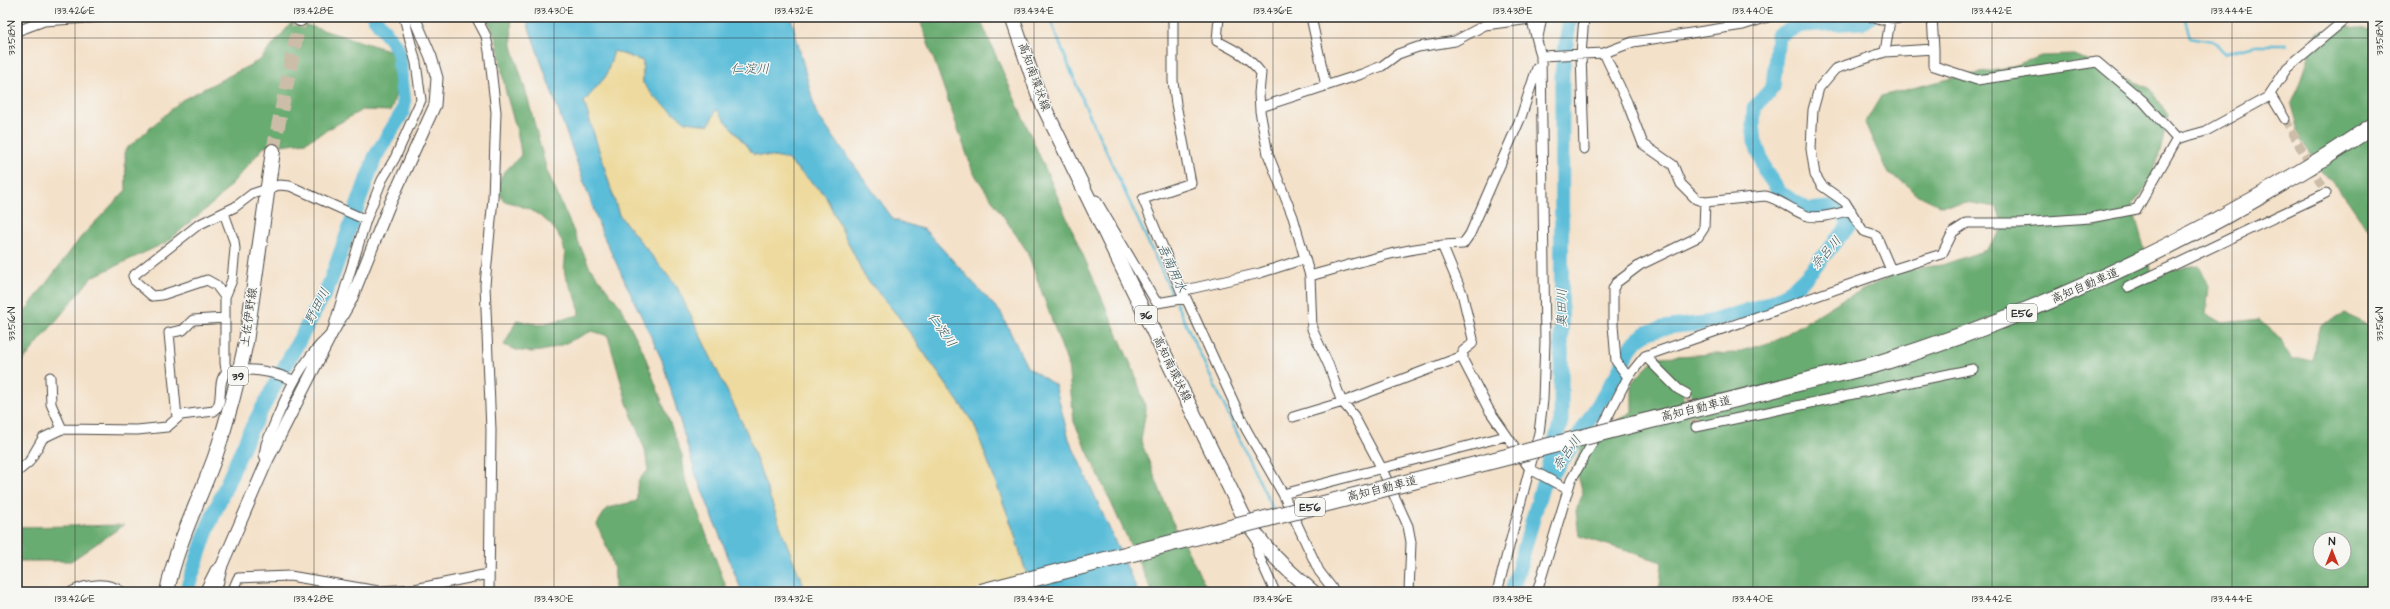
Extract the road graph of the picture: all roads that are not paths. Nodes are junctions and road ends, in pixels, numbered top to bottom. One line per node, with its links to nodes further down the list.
1 (103, 17): 17 (street)
2 (404, 17): 38 (street)
3 (414, 17): 47 (street)
4 (476, 17): 72 (street)
5 (1012, 17): 29 (main road, 高知南環状線 / 36)
6 (1173, 17): 44 (street)
7 (1219, 17): 26 (street)
8 (1311, 17): 24 (street)
9 (1542, 17): 18 (street)
10 (1584, 17): 22 (street)
11 (1768, 17): 21 (street)
12 (1915, 17): 16 (street)
13 (1932, 17): 19 (street)
14 (2348, 17): 25 (street)
15 (1531, 18): 18 (street); 24 (street)
16 (1881, 19): 20 (street)
17 (17, 31)
18 (1537, 41): 23 (street)
19 (1934, 49): 20 (street); 30 (street)
20 (1885, 52): 36 (street)
21 (1604, 53): 22 (street); 35 (street)
22 (1577, 54): 23 (street); 31 (street)
23 (1545, 56): 39 (street); 66 (street)
24 (1326, 86): 26 (street)
25 (2270, 94): 27 (street); 30 (street)
26 (1260, 107): 40 (street)
27 (2285, 119)
28 (2373, 126): 80 (highway, 高知自動車道 / E56, bridge)
29 (1056, 133): 44 (street); 70 (main road, 高知南環状線 / 36)
30 (2177, 139): 41 (street)
31 (1584, 149)
32 (273, 151): 33 (main road, 土佐伊野線 / 39)
33 (266, 189): 37 (street); 38 (street); 51 (main road, 土佐伊野線 / 39)
34 (2326, 193): 43 (street)
35 (1705, 202): 36 (street); 52 (street)
36 (1851, 210): 41 (street)
37 (224, 213): 45 (street); 45 (street)
38 (363, 219): 47 (street)
39 (1442, 245): 42 (street); 48 (street)
40 (1304, 259): 42 (street); 44 (street)
41 (1891, 270): 49 (street)
42 (1310, 276): 56 (street)
43 (2128, 287)
44 (1183, 295): 69 (street)
45 (225, 297): 46 (street)
46 (225, 318): 51 (street); 58 (street)
47 (332, 333): 54 (street); 64 (street)
48 (1463, 356): 56 (street); 62 (street)
49 (1644, 356): 52 (street); 55 (street)
50 (1973, 368): 59 (street)
51 (236, 370): 54 (street); 58 (street); 75 (main road, 土佐伊野線 / 39)
52 (1628, 376): 63 (street)
53 (50, 377): 60 (street)
54 (292, 380): 64 (street)
55 (1687, 394)
56 (1343, 402): 57 (street); 65 (street)
57 (1292, 417)
58 (177, 418): 60 (street)
59 (1696, 427)
60 (62, 429): 67 (street)
61 (1586, 432): 63 (street)
62 (1506, 436): 65 (street); 66 (street)
63 (1589, 449): 68 (street)
64 (267, 461): 71 (street)
65 (1381, 467): 69 (street); 84 (street)
66 (1530, 469): 68 (street); 85 (street)
67 (17, 472)
68 (1567, 489): 86 (street)
69 (1283, 494): 83 (street)
70 (1257, 538): 81 (street); 82 (main road, 高知南環状線 / 36)
71 (222, 565): 76 (street); 77 (street)
72 (488, 574): 78 (street); 79 (street)
73 (71, 592): 74 (street)
74 (122, 592)
75 (167, 592)
76 (204, 592)
77 (216, 592)
78 (232, 592)
79 (489, 592)
80 (981, 592)
81 (1276, 592)
82 (1313, 592)
83 (1335, 592)
84 (1410, 592)
85 (1497, 592)
86 (1537, 592)

